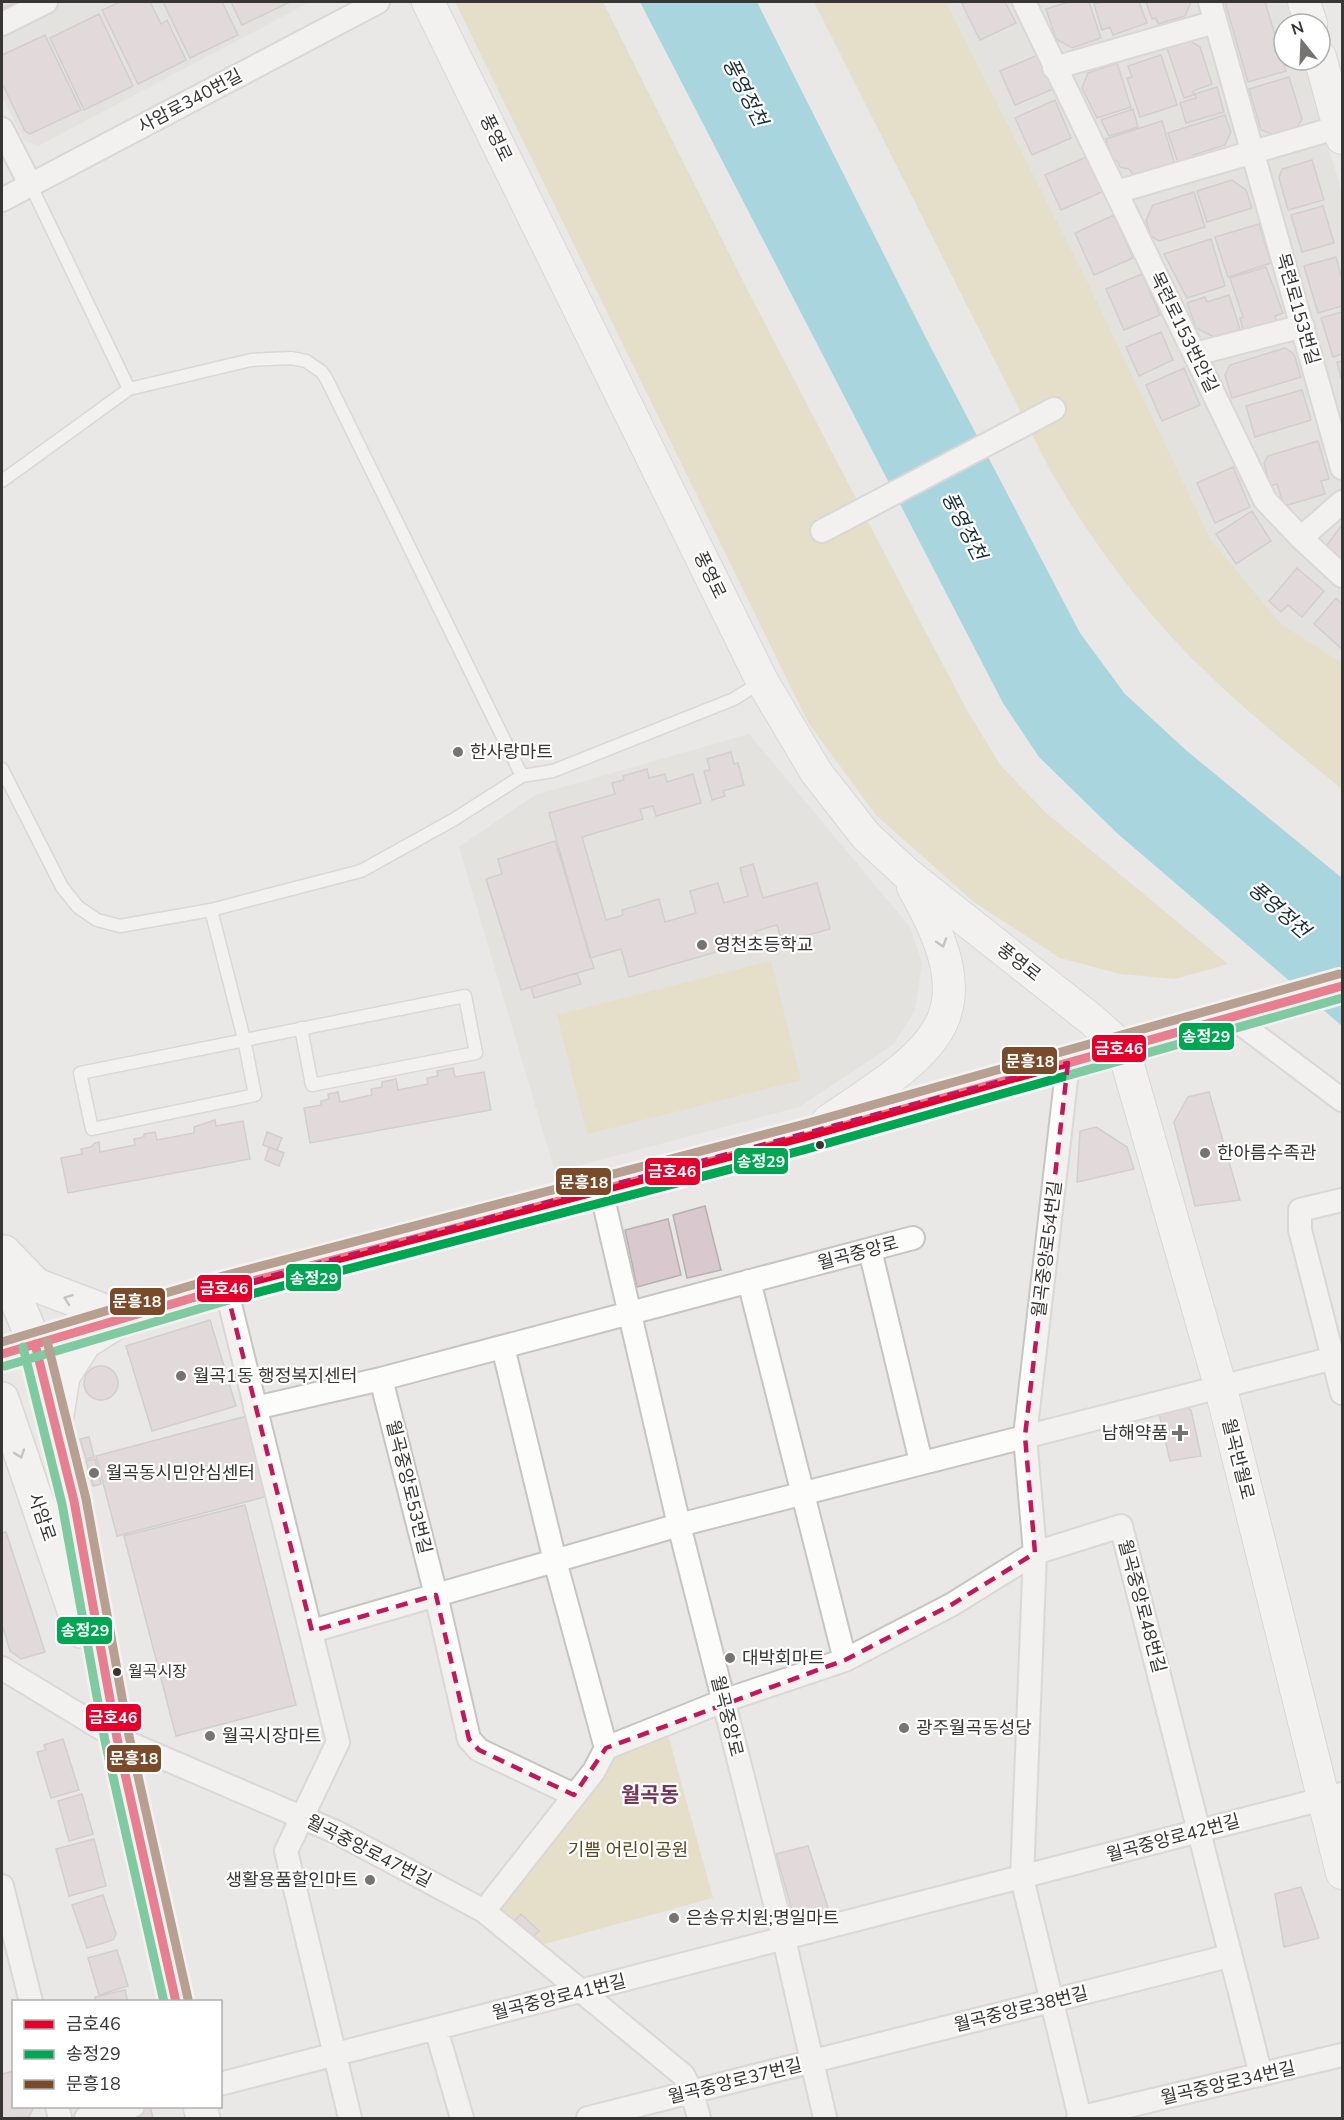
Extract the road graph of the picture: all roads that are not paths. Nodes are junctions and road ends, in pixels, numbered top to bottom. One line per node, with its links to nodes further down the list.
1 (46, 2): 6 (street)
2 (378, 2): 12 (street, 사암로340번길)
3 (428, 2): 25 (main road, 풍영로)
4 (1024, 2): 7 (street, 목련로153번안길)
5 (1213, 12): 7 (street); 11 (street, 목련로153번길)
6 (2, 24)
7 (1054, 68): 13 (street, 목련로153번안길)
8 (1324, 72): 10 (main road)
9 (2, 129): 12 (street)
10 (1341, 130): 11 (street)
11 (1254, 151): 13 (street); 15 (street, 목련로153번길)
12 (30, 186): 14 (street, 사암로340번길); 17 (lane)
13 (1116, 192): 16 (street, 목련로153번안길)
14 (2, 200)
15 (1303, 326): 16 (street); 19 (street, 목련로153번길)
16 (1195, 354): 23 (street, 목련로153번안길)
17 (129, 389): 20 (lane); 27 (lane)
18 (1054, 410): 22 (street)
19 (1342, 468)
20 (2, 481)
21 (1342, 502): 23 (street)
22 (822, 531)
23 (1301, 538): 24 (street, 목련로153번안길)
24 (1342, 576)
25 (762, 681): 27 (lane); 28 (main road, 풍영로)
26 (2, 769): 29 (lane)
27 (522, 776): 29 (lane)
28 (906, 873): 34 (main road, 풍영로); 37 (main road, one-way to 37)
29 (211, 910): 33 (lane)
30 (1342, 986): 31 (main road)
31 (1245, 1014): 34 (main road); 36 (street)
32 (301, 1028): 32 (lane); 33 (lane)
33 (244, 1039): 33 (lane)
34 (1123, 1048): 35 (main road); 53 (main road, 월곡반월로)
35 (1068, 1063): 37 (main road); 58 (street, 월곡중앙로54번길)
36 (1342, 1100)
37 (804, 1137): 38 (main road)
38 (601, 1190): 45 (main road); 46 (street, 월곡중앙로)
39 (1342, 1200): 51 (street)
40 (913, 1238): 42 (street, 월곡중앙로)
41 (2, 1249): 47 (main road, one-way to 41)
42 (870, 1250): 44 (street, 월곡중앙로); 59 (street)
43 (2, 1265): 48 (main road, 사암로)
44 (749, 1281): 46 (street, 월곡중앙로); 60 (street)
45 (226, 1288): 47 (main road); 56 (street)
46 (629, 1313): 49 (street, 월곡중앙로); 61 (street, 월곡중앙로)
47 (123, 1318): 48 (main road); 57 (main road)
48 (35, 1344): 50 (main road); 57 (main road, 사암로)
49 (503, 1347): 52 (street, 월곡중앙로); 63 (street)
50 (2, 1354)
51 (1338, 1357): 53 (street); 54 (street)
52 (381, 1379): 56 (street, 월곡중앙로); 64 (street, 월곡중앙로53번길)
53 (1220, 1385): 58 (street); 72 (main road, 월곡반월로)
54 (1342, 1393)
55 (2, 1399): 69 (main road, 사암로, one-way to 69)
56 (255, 1408): 65 (street)
57 (55, 1425): 69 (main road, 사암로)
58 (1025, 1436): 59 (street); 62 (street, 월곡중앙로54번길)
59 (921, 1462): 60 (street)
60 (803, 1493): 61 (street); 66 (street)
61 (679, 1525): 63 (street); 68 (street, 월곡중앙로)
62 (1035, 1553): 66 (street, 월곡중앙로48번길); 74 (street, 월곡중앙로48번길); 76 (street)
63 (555, 1561): 64 (street); 70 (street)
64 (436, 1595): 65 (street); 71 (street)
65 (312, 1631): 73 (street)
66 (844, 1660): 68 (street, 월곡중앙로48번길)
67 (2, 1668): 69 (street, 월곡중앙로47번길)
68 (723, 1701): 70 (street); 79 (street, 월곡중앙로)
69 (117, 1738): 73 (street, 월곡중앙로47번길); 83 (main road, 사암로)
70 (606, 1748): 71 (street)
71 (574, 1795): 78 (street)
72 (1334, 1796): 74 (street, 월곡중앙로42번길); 75 (main road, 월곡반월로)
73 (303, 1818): 78 (street, 월곡중앙로47번길); 86 (street)
74 (1201, 1832): 76 (street, 월곡중앙로42번길); 80 (street, 월곡중앙로48번길)
75 (1342, 1873)
76 (1022, 1878): 79 (street, 월곡중앙로42번길); 84 (street)
77 (3, 1899): 82 (street)
78 (484, 1911): 81 (street, 월곡중앙로47번길)
79 (784, 1939): 81 (street, 월곡중앙로41번길); 88 (street, 월곡중앙로)
80 (1229, 1956): 84 (street, 월곡중앙로38번길); 89 (street, 월곡중앙로48번길)
81 (579, 1992): 85 (street, 월곡중앙로41번길); 91 (street, 월곡중앙로47번길)
82 (31, 2000)
83 (176, 2000)
84 (1052, 2001): 88 (street, 월곡중앙로38번길); 100 (street)
85 (436, 2029): 86 (street, 월곡중앙로41번길); 96 (street)
86 (335, 2055): 90 (street, 월곡중앙로41번길); 95 (street)
87 (1342, 2055): 89 (street, 월곡중앙로34번길)
88 (812, 2062): 91 (street, 월곡중앙로37번길); 99 (street, 월곡중앙로)
89 (1261, 2075): 93 (street, 월곡중앙로34번길)
90 (222, 2083)
91 (692, 2092): 97 (street, 월곡중앙로37번길); 98 (street)
92 (125, 2108): 94 (street)
93 (1147, 2110): 100 (street, 월곡중앙로34번길)
94 (86, 2118)
95 (350, 2118)
96 (462, 2118)
97 (588, 2118)
98 (699, 2118)
99 (825, 2118)
100 (1079, 2118)

